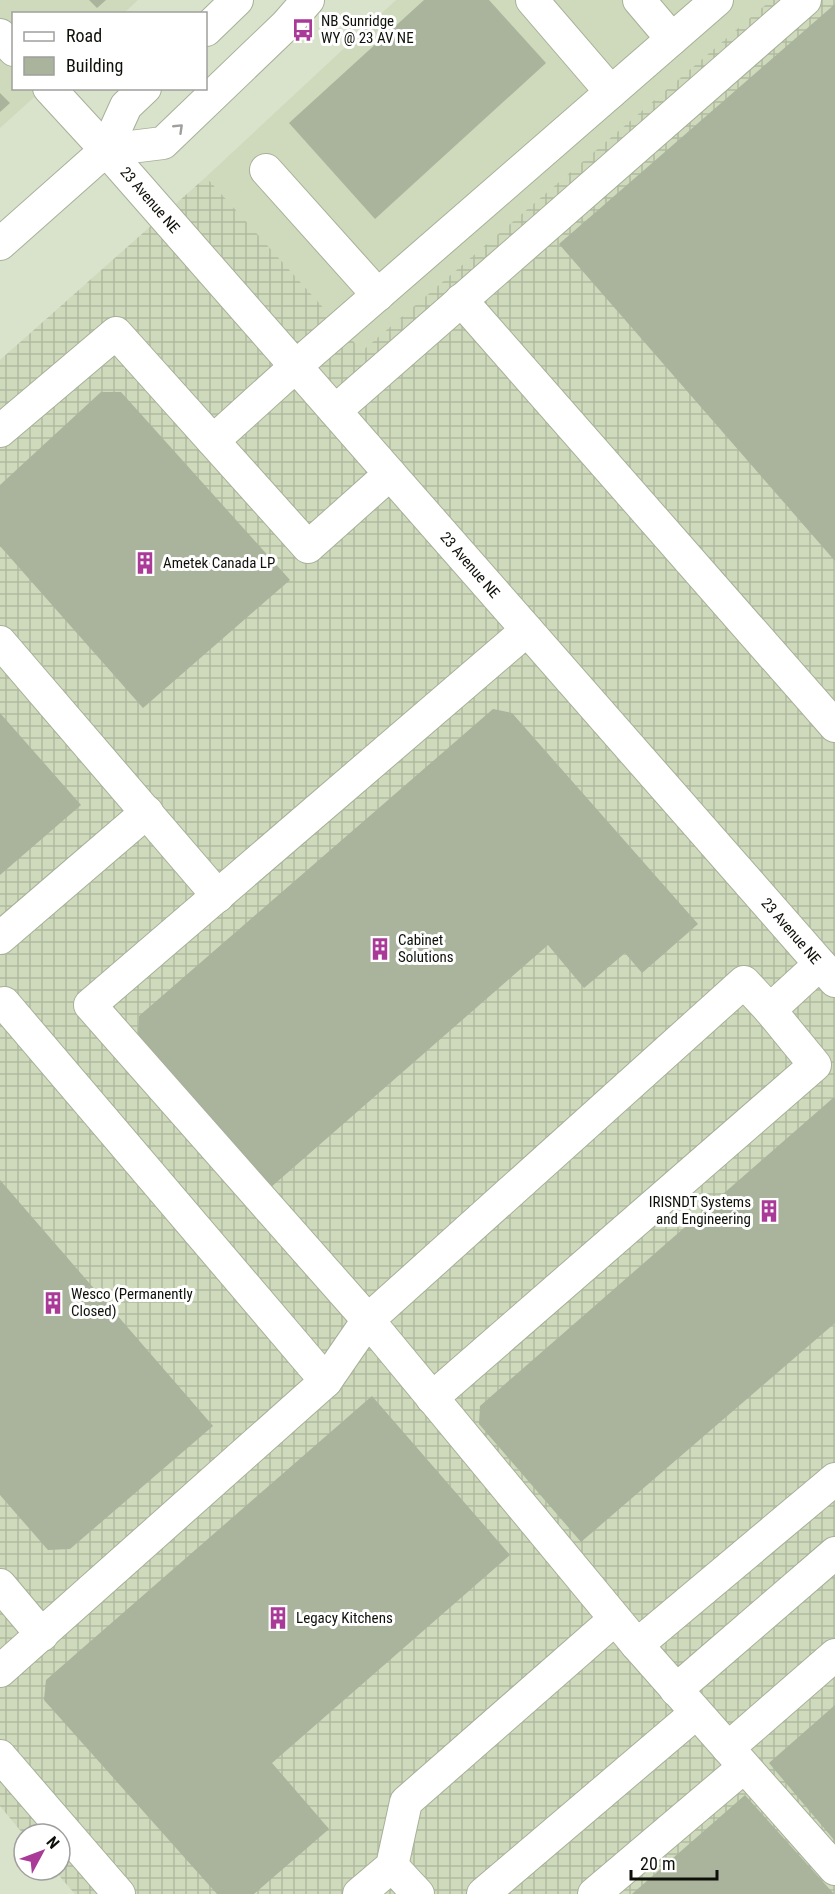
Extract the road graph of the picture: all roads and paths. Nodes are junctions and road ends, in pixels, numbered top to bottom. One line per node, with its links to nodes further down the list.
1 (237, 0): 7 (street)
2 (308, 0): 14 (street, one-way to 2)
3 (532, 0): 13 (street)
4 (639, 0): 9 (street)
5 (717, 0): 9 (street)
6 (805, 0): 18 (street)
7 (207, 29)
8 (0, 35): 10 (street)
9 (672, 39): 13 (street)
10 (12, 48)
11 (51, 90): 14 (street, 23 Avenue NE)
12 (143, 90): 14 (street)
13 (611, 92): 17 (street)
14 (106, 150): 16 (street); 19 (street, 23 Avenue NE)
15 (266, 170): 17 (street)
16 (0, 244)
17 (378, 295): 19 (street)
18 (461, 300): 20 (street); 26 (street)
19 (296, 366): 20 (street, 23 Avenue NE); 22 (street)
20 (335, 411): 23 (street, 23 Avenue NE)
21 (0, 431): 22 (street)
22 (213, 441): 23 (street)
23 (390, 474): 24 (street, 23 Avenue NE)
24 (527, 630): 28 (street); 30 (street, 23 Avenue NE)
25 (0, 642): 27 (street)
26 (835, 726)
27 (147, 812): 28 (street); 29 (street)
28 (218, 896): 33 (street)
29 (0, 938)
30 (827, 973): 32 (street)
31 (4, 1002): 34 (street)
32 (770, 1010): 33 (street); 35 (street)
33 (368, 1320): 34 (street); 35 (street)
34 (326, 1381): 40 (street)
35 (432, 1398): 39 (street)
36 (835, 1479): 41 (street)
37 (835, 1553): 44 (street)
38 (0, 1585): 40 (street)
39 (615, 1619): 41 (street); 48 (street)
40 (42, 1635): 43 (street)
41 (637, 1645): 44 (street)
42 (835, 1655): 47 (street)
43 (0, 1671)
44 (676, 1690): 45 (street)
45 (696, 1713): 47 (street); 53 (street)
46 (0, 1756): 50 (street)
47 (736, 1758): 49 (street); 54 (street)
48 (392, 1866): 51 (street); 52 (street)
49 (835, 1869)
50 (119, 1894)
51 (359, 1894)
52 (418, 1894)
53 (483, 1894)
54 (594, 1894)

